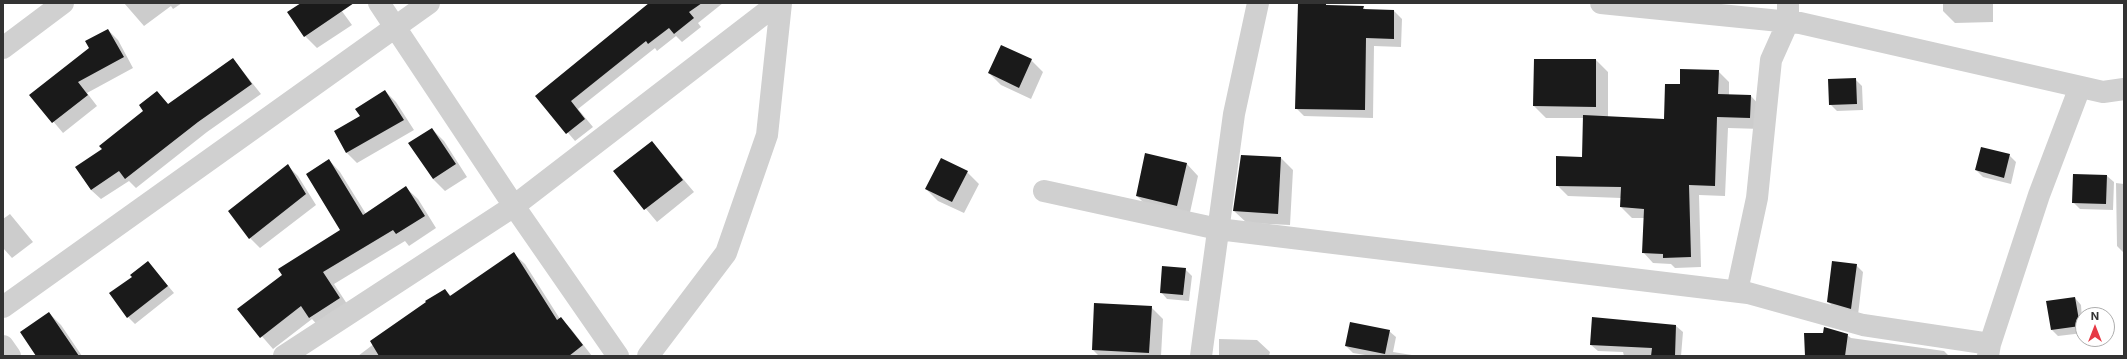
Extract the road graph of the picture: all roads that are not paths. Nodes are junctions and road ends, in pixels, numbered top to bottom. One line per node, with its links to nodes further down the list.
1 (63, 3): 10 (street)
2 (379, 3): 9 (street)
3 (429, 3): 9 (street)
4 (778, 3): 14 (street)
5 (781, 3): 23 (street)
6 (1258, 3): 15 (street)
7 (1601, 3): 8 (street)
8 (1788, 12): 11 (street); 16 (street)
9 (396, 28): 14 (street); 17 (street)
10 (3, 48)
11 (2080, 87): 12 (street); 19 (street)
12 (2124, 89)
13 (1044, 191): 15 (street)
14 (514, 206): 21 (street); 22 (street)
15 (1218, 229): 16 (street); 24 (street)
16 (1737, 291): 19 (street)
17 (3, 307)
18 (3, 346): 20 (street)
19 (1989, 350)
20 (10, 356)
21 (284, 356)
22 (618, 356)
23 (648, 356)
24 (1201, 356)

